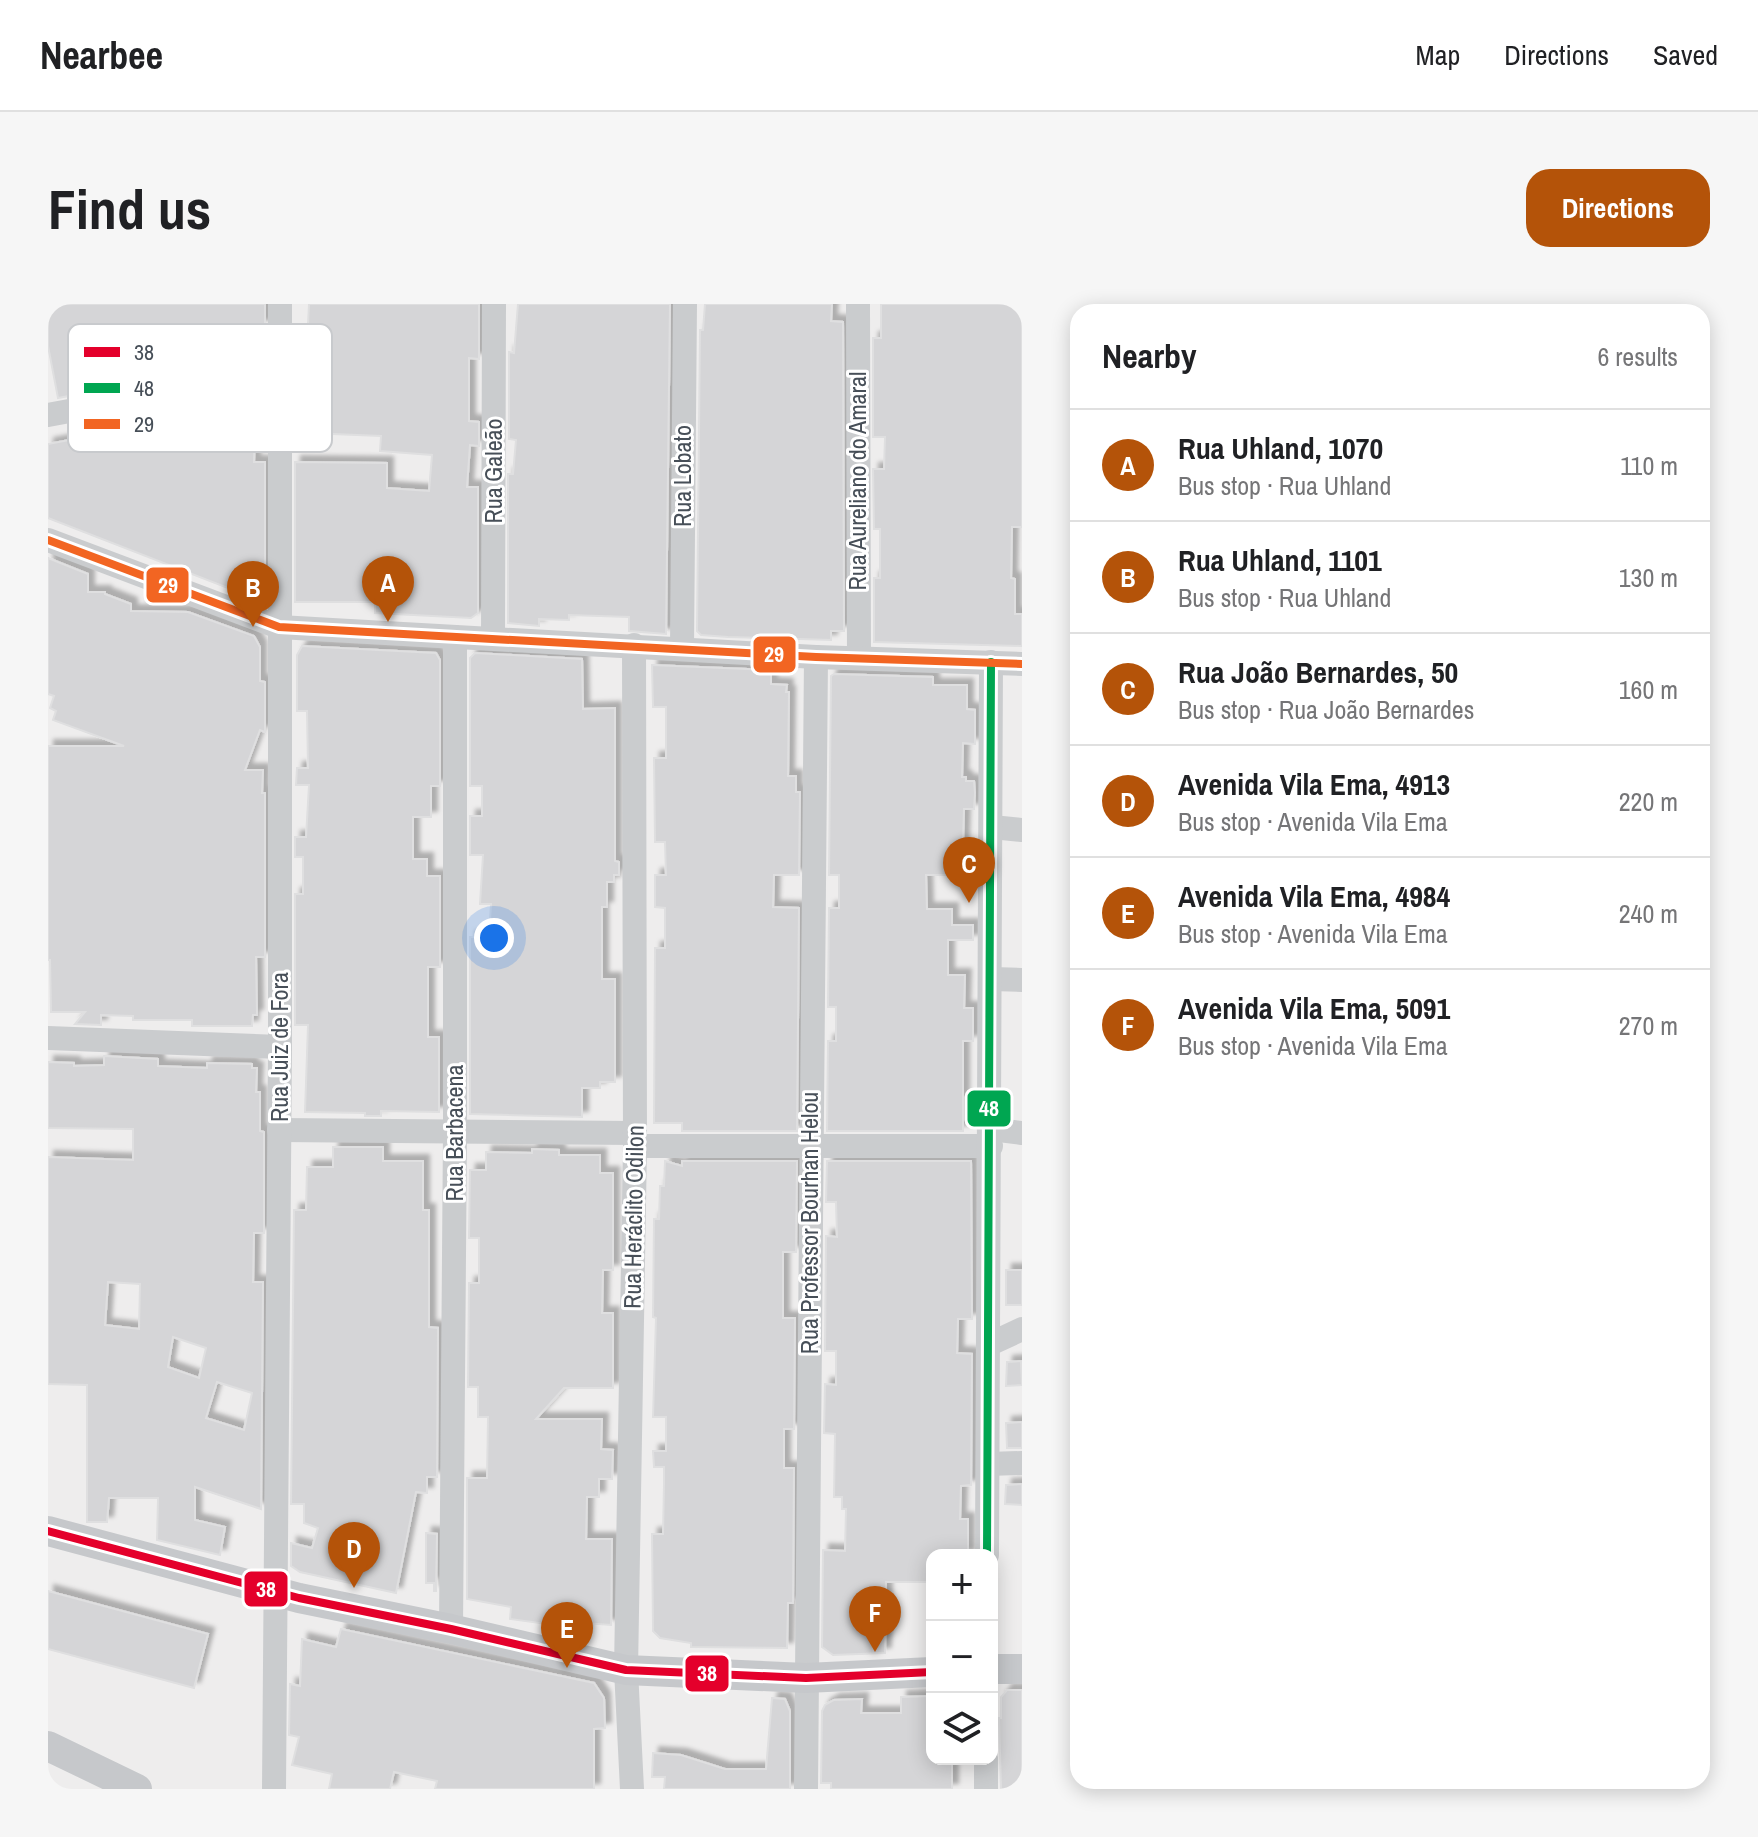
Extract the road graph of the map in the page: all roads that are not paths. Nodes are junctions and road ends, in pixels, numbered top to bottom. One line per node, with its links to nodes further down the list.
1 (494, 304): 10 (street, Rua Galeão)
2 (685, 304): 12 (street, Rua Lobato)
3 (858, 304): 14 (street, Rua Aureliano do Amaral)
4 (68, 411): 5 (street)
5 (48, 415)
6 (280, 452): 8 (street, Rua Juiz de Fora)
7 (48, 540): 8 (street)
8 (279, 627): 9 (street); 22 (street, Rua Juiz de Fora)
9 (455, 637): 10 (street); 24 (street, Rua Barbacena)
10 (493, 638): 11 (street)
11 (634, 645): 12 (street); 27 (street, Rua Heráclito Odilon)
12 (682, 648): 13 (street)
13 (816, 657): 14 (street); 28 (street, Rua Professor Bourhan Helou)
14 (859, 658): 15 (street)
15 (991, 662): 16 (street); 17 (street)
16 (1022, 664)
17 (992, 827): 18 (street); 19 (street)
18 (1022, 830)
19 (992, 979): 20 (street); 26 (street)
20 (1022, 980)
21 (48, 1038): 22 (street)
22 (280, 1047): 23 (street, Rua Juiz de Fora)
23 (279, 1130): 24 (street); 35 (street, Rua Juiz de Fora)
24 (455, 1131): 27 (street); 36 (street, Rua Barbacena)
25 (1022, 1133): 26 (street)
26 (991, 1138): 28 (street); 30 (street)
27 (635, 1139): 28 (street); 39 (street, Rua Heráclito Odilon)
28 (810, 1146): 41 (street, Rua Professor Bourhan Helou)
29 (1022, 1329): 30 (street)
30 (990, 1344): 32 (street)
31 (1022, 1463): 32 (street)
32 (988, 1464): 34 (street)
33 (48, 1531): 35 (main road)
34 (987, 1549)
35 (276, 1592): 36 (main road); 45 (street, Rua Juiz de Fora)
36 (451, 1629): 39 (main road)
37 (998, 1669): 38 (main road)
38 (1022, 1669)
39 (626, 1670): 41 (main road); 46 (street, Rua Heráclito Odilon)
40 (926, 1672): 41 (main road)
41 (806, 1678): 47 (street, Rua Professor Bourhan Helou)
42 (48, 1746): 44 (main road)
43 (986, 1765): 48 (street)
44 (137, 1789)
45 (274, 1789)
46 (632, 1789)
47 (806, 1789)
48 (986, 1789)

